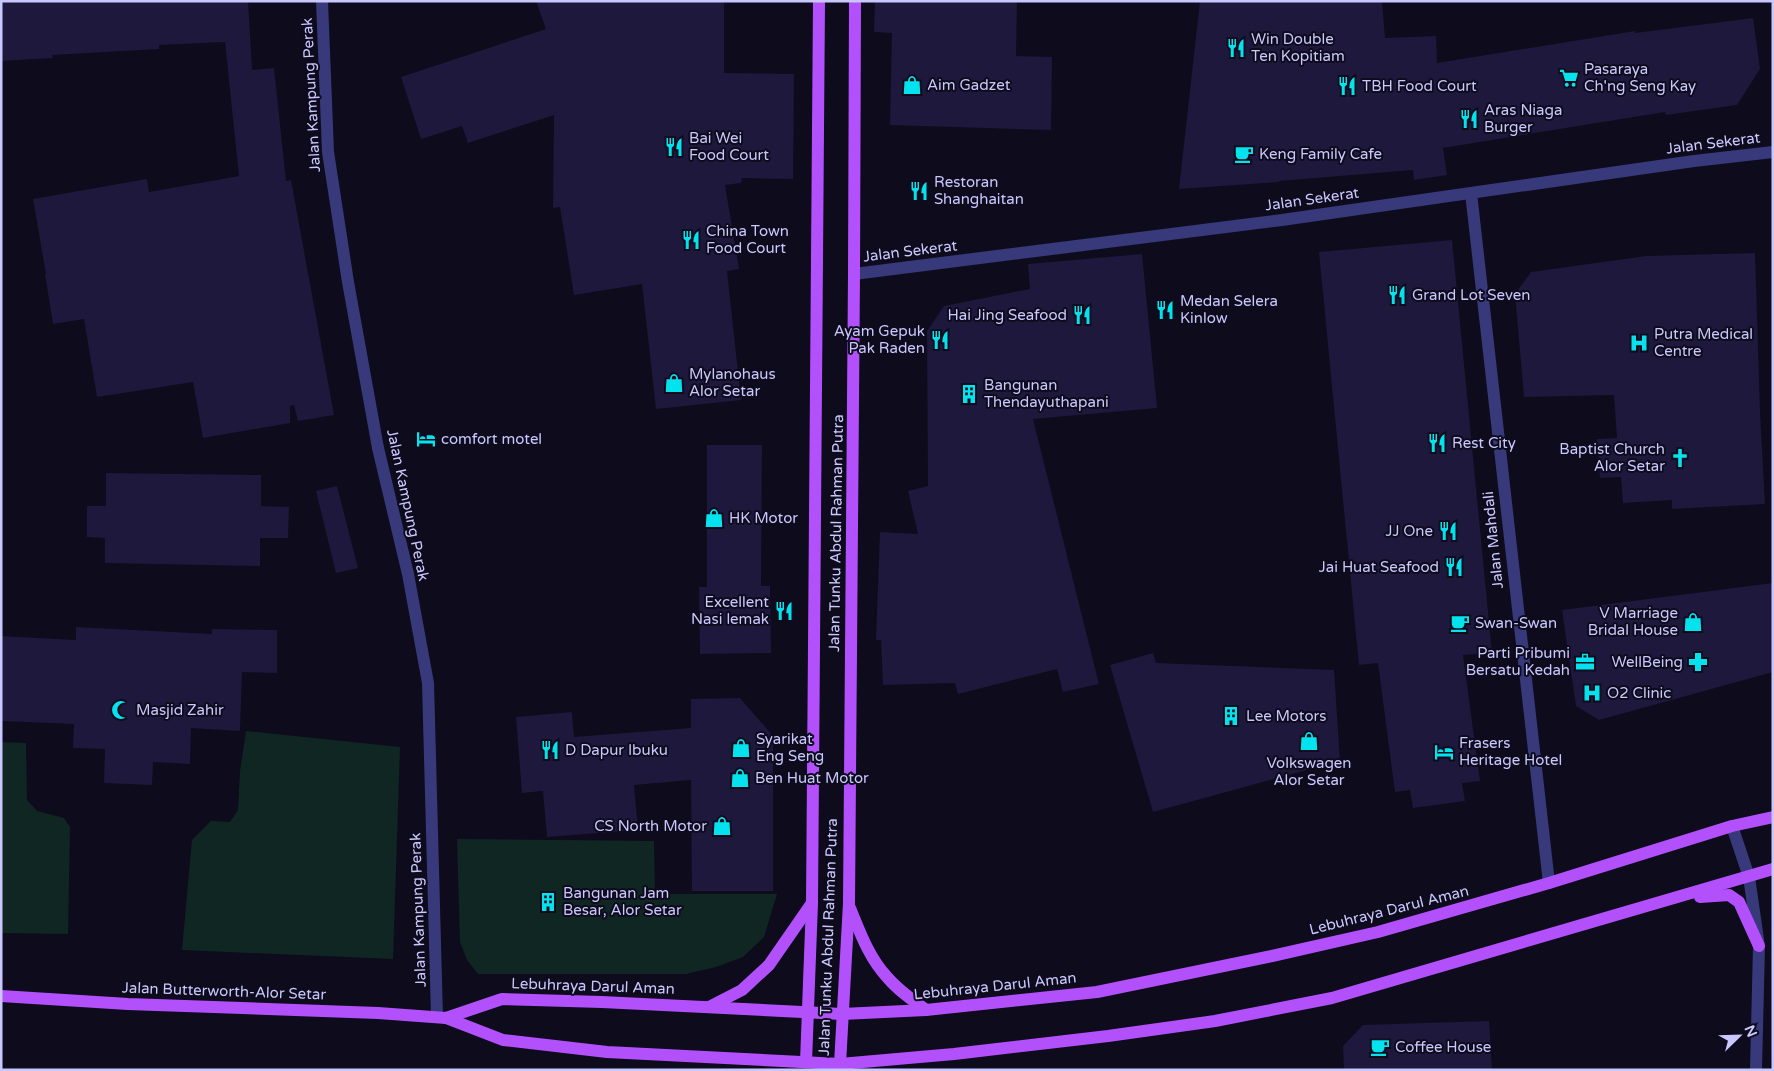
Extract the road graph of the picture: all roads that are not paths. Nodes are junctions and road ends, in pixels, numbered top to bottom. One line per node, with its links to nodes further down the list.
1 (322, 1): 21 (street, Jalan Kampung Perak)
2 (819, 1): 12 (main road, Jalan Tunku Abdul Rahman Putra)
3 (855, 1): 6 (main road, Jalan Tunku Abdul Rahman Putra)
4 (1773, 152): 5 (street, Jalan Sekerat)
5 (1471, 194): 6 (street, Jalan Sekerat); 11 (street, Jalan Mahdali)
6 (854, 274): 13 (main road, Jalan Tunku Abdul Rahman Putra)
7 (1773, 818): 8 (main road, Lebuhraya Darul Aman)
8 (1732, 826): 10 (street); 11 (main road, Lebuhraya Darul Aman)
9 (1773, 869): 10 (main road)
10 (1748, 877): 14 (main road); 15 (street)
11 (1549, 883): 18 (main road, Lebuhraya Darul Aman)
12 (812, 903): 17 (main road); 19 (main road, Jalan Tunku Abdul Rahman Putra)
13 (848, 903): 18 (main road); 20 (main road, Jalan Tunku Abdul Rahman Putra)
14 (1635, 909): 15 (main road); 23 (main road)
15 (1759, 946): 24 (street)
16 (1, 996): 21 (main road, Jalan Butterworth-Alor Setar)
17 (710, 1007): 19 (main road, Lebuhraya Darul Aman); 21 (main road, Lebuhraya Darul Aman)
18 (926, 1010): 20 (main road, Lebuhraya Darul Aman)
19 (808, 1012): 20 (main road, Lebuhraya Darul Aman); 22 (main road, Jalan Tunku Abdul Rahman Putra)
20 (842, 1014): 23 (main road, Jalan Tunku Abdul Rahman Putra)
21 (441, 1018): 22 (main road)
22 (806, 1062): 23 (main road)
23 (840, 1064)
24 (1756, 1070)

